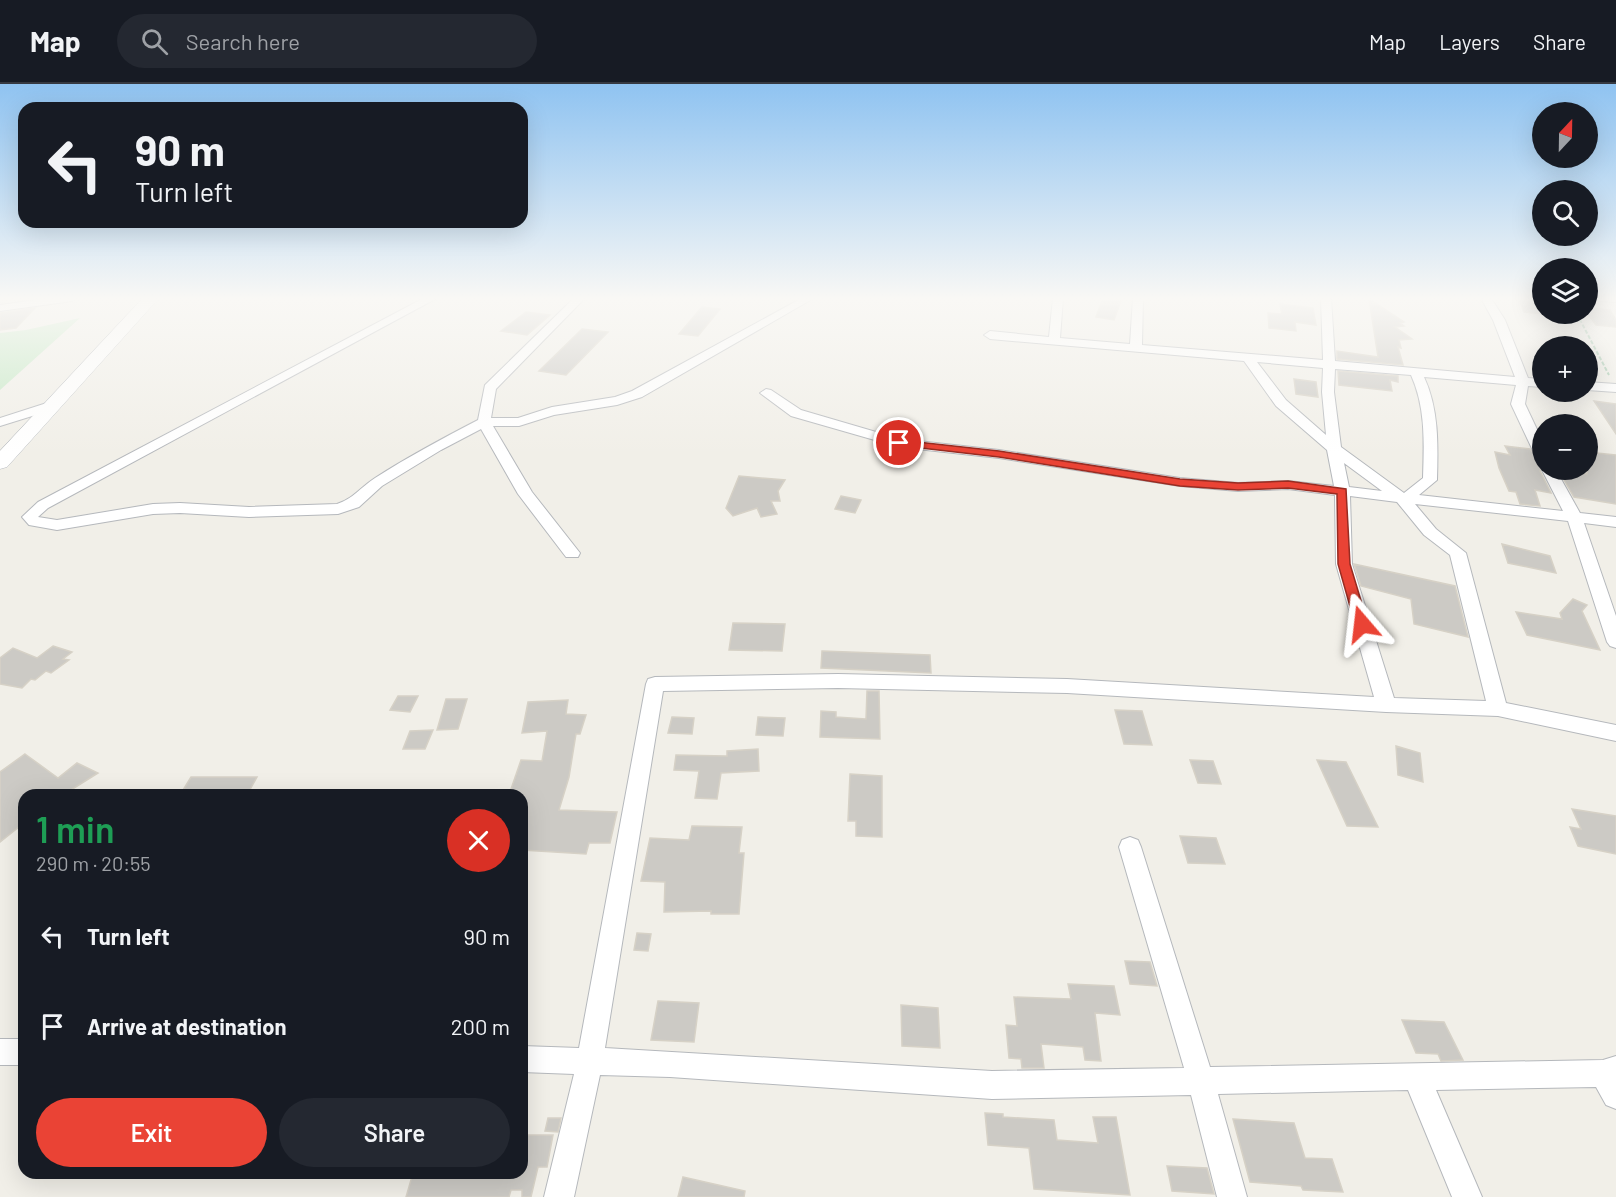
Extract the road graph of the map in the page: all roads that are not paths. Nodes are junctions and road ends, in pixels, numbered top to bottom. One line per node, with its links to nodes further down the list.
1 (104, 350): 16 (main road)
2 (334, 350): 18 (street)
3 (529, 350): 18 (street)
4 (716, 350): 18 (street)
5 (1176, 350): 8 (street)
6 (1328, 350): 9 (street)
7 (1511, 350): 11 (street)
8 (1247, 357): 9 (street); 20 (street)
9 (1329, 364): 10 (street); 20 (street)
10 (1416, 372): 11 (street); 24 (street)
11 (1523, 381): 12 (street); 19 (street)
12 (1532, 381)
13 (1598, 387): 14 (street)
14 (1616, 388)
15 (766, 393): 23 (street)
16 (53, 405): 17 (street); 21 (main road)
17 (0, 422)
18 (484, 422): 27 (street)
19 (1532, 434)
20 (1334, 449): 23 (street); 24 (street)
21 (0, 464)
22 (1554, 480): 25 (street)
23 (1342, 491): 24 (street); 29 (street)
24 (1404, 500): 25 (street); 30 (street)
25 (1574, 517): 26 (street); 28 (street)
26 (1616, 522)
27 (572, 553)
28 (1616, 642)
29 (1386, 705): 30 (street); 36 (street)
30 (1498, 710): 31 (street)
31 (1616, 733)
32 (1130, 847): 39 (street)
33 (0, 1052): 34 (street)
34 (18, 1052)
35 (528, 1059): 36 (street)
36 (590, 1061): 39 (street); 40 (street)
37 (1416, 1076): 38 (street); 39 (street); 42 (street)
38 (1612, 1079)
39 (1201, 1081): 41 (street)
40 (559, 1197)
41 (1232, 1197)
42 (1467, 1197)

